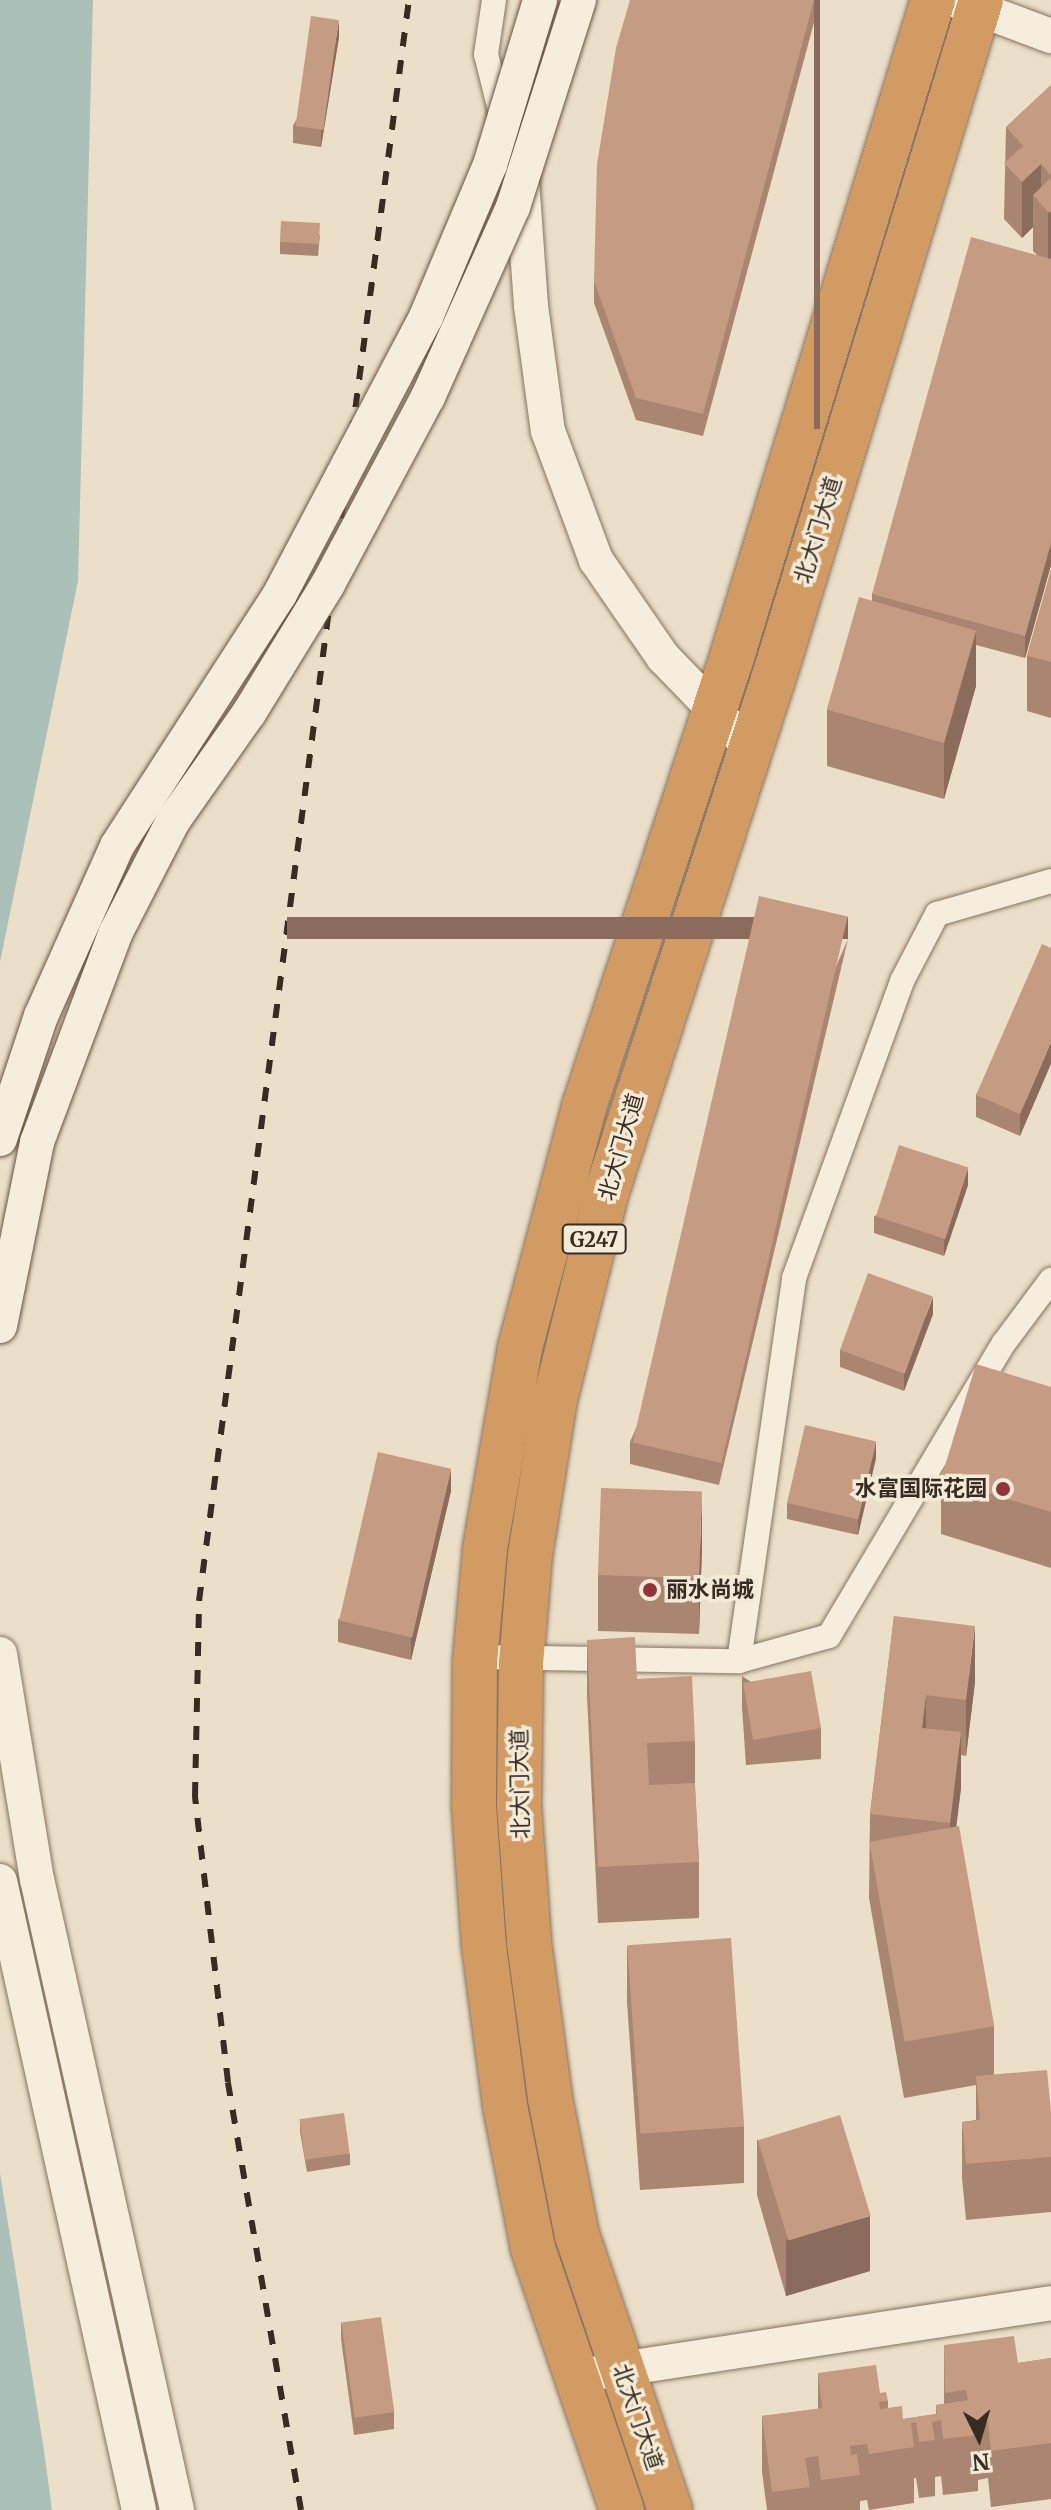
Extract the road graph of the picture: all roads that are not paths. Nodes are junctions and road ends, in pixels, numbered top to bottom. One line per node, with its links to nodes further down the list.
1 (494, 0): 8 (street)
2 (540, 0): 12 (main road, bridge)
3 (550, 0): 8 (main road)
4 (579, 0): 14 (main road, bridge)
5 (933, 0): 9 (highway, 北大门大道 / G247)
6 (971, 3): 7 (main road); 10 (highway, 北大门大道 / G247)
7 (1051, 36)
8 (521, 190): 9 (main road)
9 (715, 711): 10 (main road); 16 (highway, 北大门大道 / G247)
10 (751, 748): 17 (highway, 北大门大道 / G247)
11 (1051, 881): 18 (street)
12 (0, 1139)
13 (1051, 1280): 18 (street)
14 (0, 1326)
15 (0, 1654): 24 (main road)
16 (475, 1657): 17 (street); 22 (highway, 北大门大道 / G247)
17 (521, 1658): 18 (street); 21 (highway, 北大门大道 / G247)
18 (739, 1661)
19 (0, 1881): 23 (main road)
20 (1051, 2303): 21 (main road)
21 (621, 2369): 22 (main road); 26 (highway, 北大门大道 / G247)
22 (575, 2376): 25 (highway, 北大门大道 / G247)
23 (139, 2510)
24 (177, 2510)
25 (622, 2510)
26 (670, 2510)

